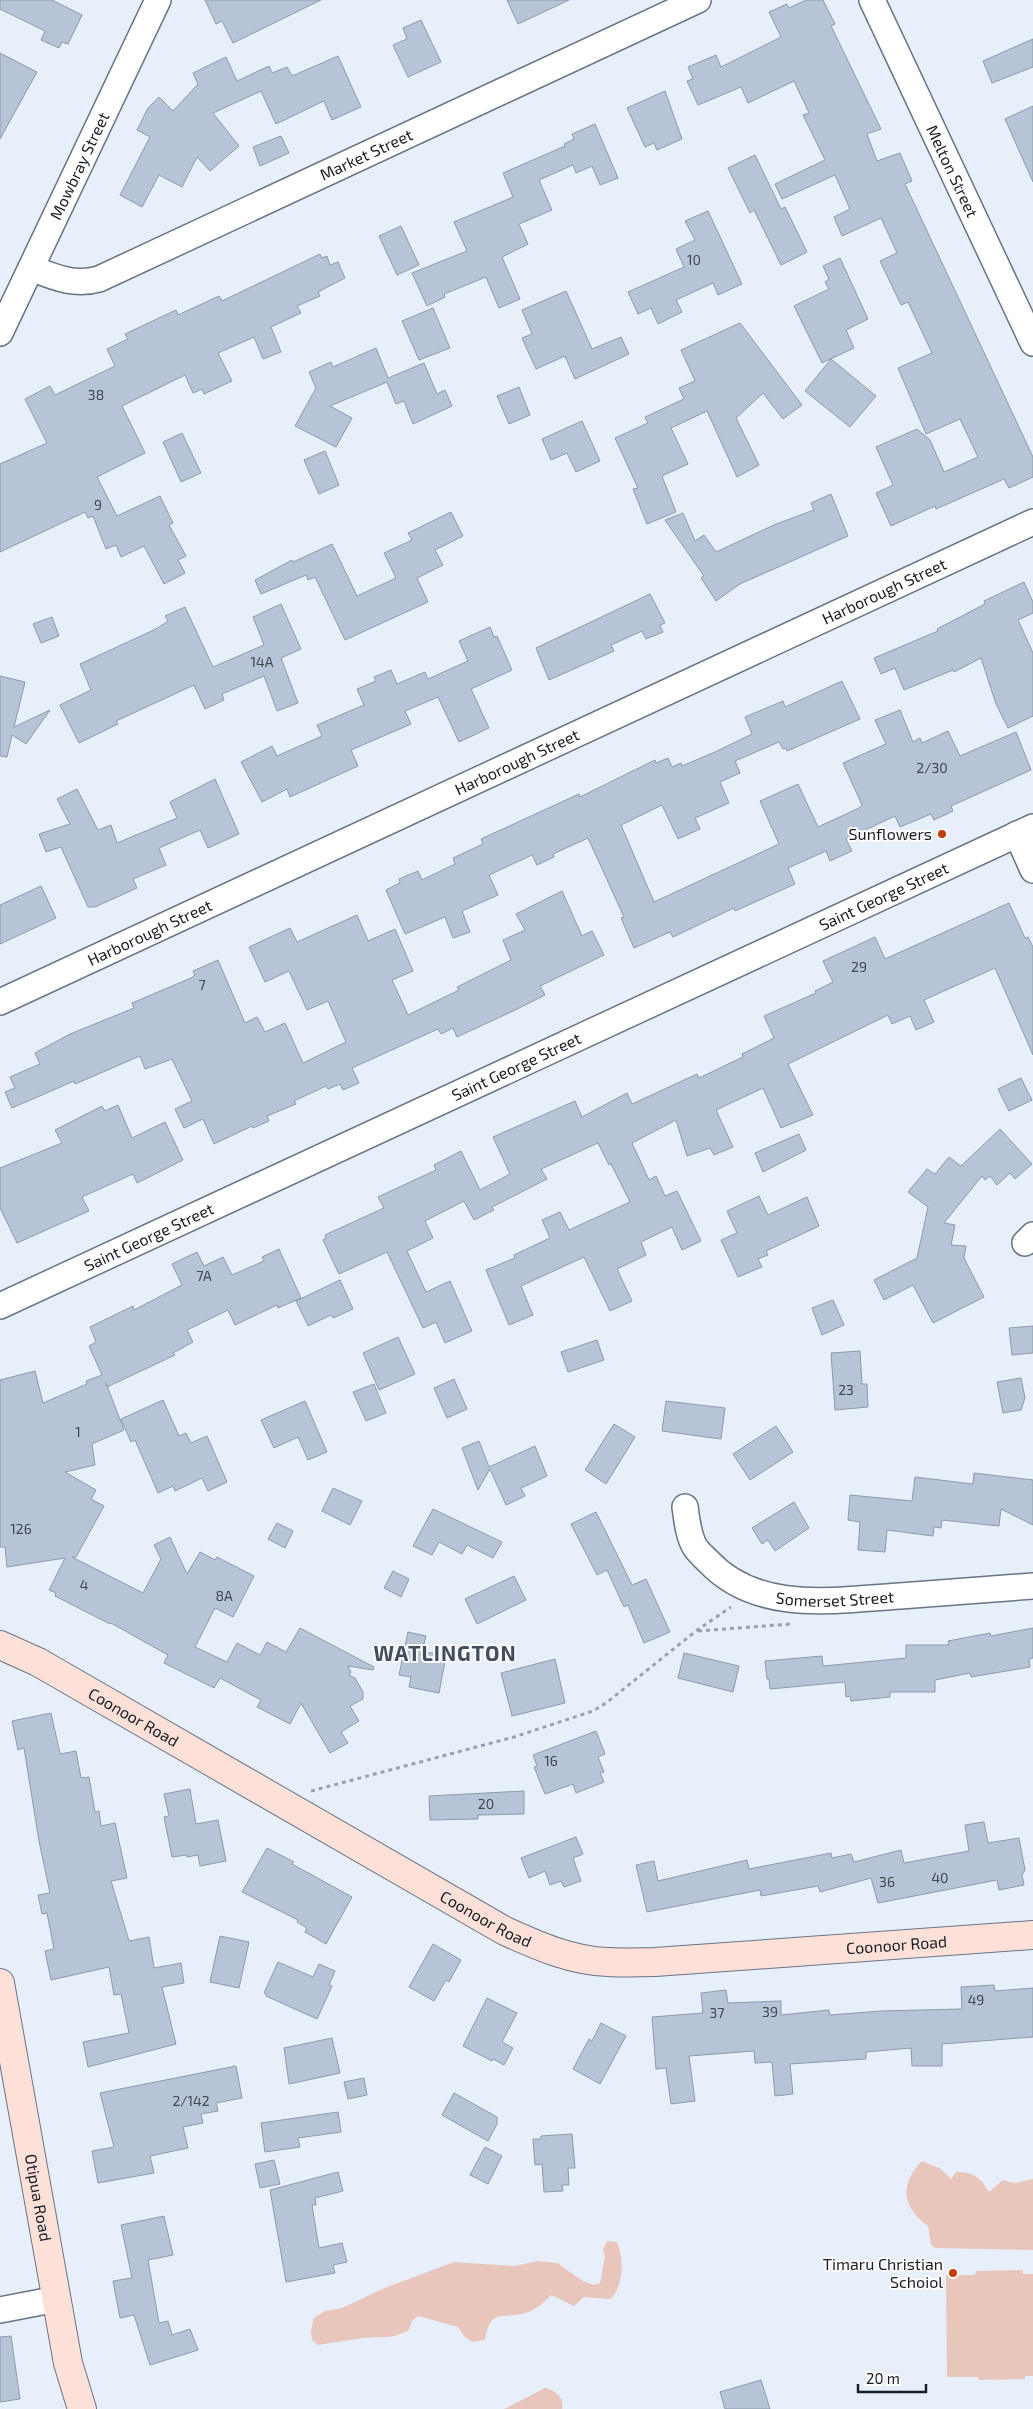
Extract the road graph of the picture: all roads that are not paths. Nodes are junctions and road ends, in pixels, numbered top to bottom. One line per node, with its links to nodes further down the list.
1 (158, 0): 4 (street, Mowbray Street)
2 (698, 0): 4 (street, Market Street)
3 (872, 0): 6 (street, Melton Street)
4 (31, 268): 5 (street, Mowbray Street)
5 (0, 333)
6 (1033, 343)
7 (1033, 522): 10 (street, Harborough Street)
8 (1025, 831): 9 (street); 11 (street, Saint George Street)
9 (1033, 870)
10 (0, 1002)
11 (0, 1306)
12 (685, 1507): 13 (street, Somerset Street)
13 (1033, 1586)
14 (0, 1645): 15 (street, Coonoor Road)
15 (1033, 1935)
16 (0, 1983): 17 (street, Otipua Road)
17 (57, 2300): 18 (street); 19 (street, Otipua Road)
18 (0, 2310)
19 (82, 2409)

